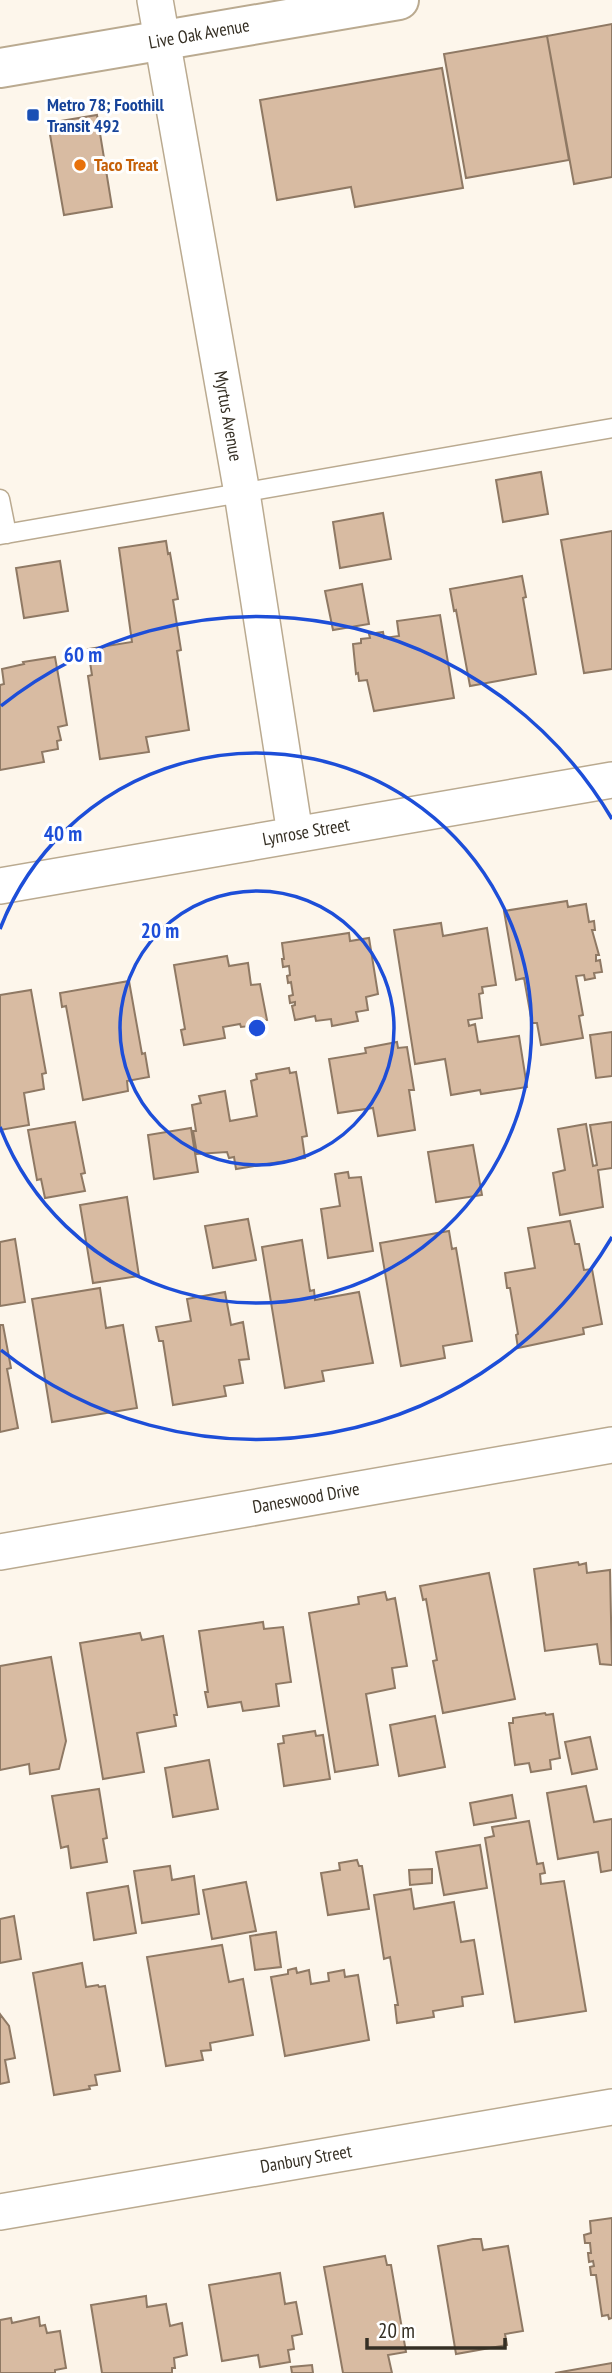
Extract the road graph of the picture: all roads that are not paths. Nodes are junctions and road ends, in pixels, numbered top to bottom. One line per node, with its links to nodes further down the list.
1 (155, 0): 3 (street, Myrtus Avenue)
2 (377, 2): 3 (main road, Live Oak Avenue)
3 (162, 41): 4 (main road, Live Oak Avenue); 6 (street, Myrtus Avenue)
4 (0, 68)
5 (612, 428): 6 (lane)
6 (242, 493): 8 (lane); 10 (street, Myrtus Avenue)
7 (0, 499): 8 (lane)
8 (4, 534)
9 (612, 780): 10 (street, Lynrose Street)
10 (295, 834): 11 (street, Lynrose Street)
11 (0, 886)
12 (612, 1445): 13 (street, Daneswood Drive)
13 (0, 1552)
14 (612, 2107): 15 (street, Danbury Street)
15 (0, 2212)

